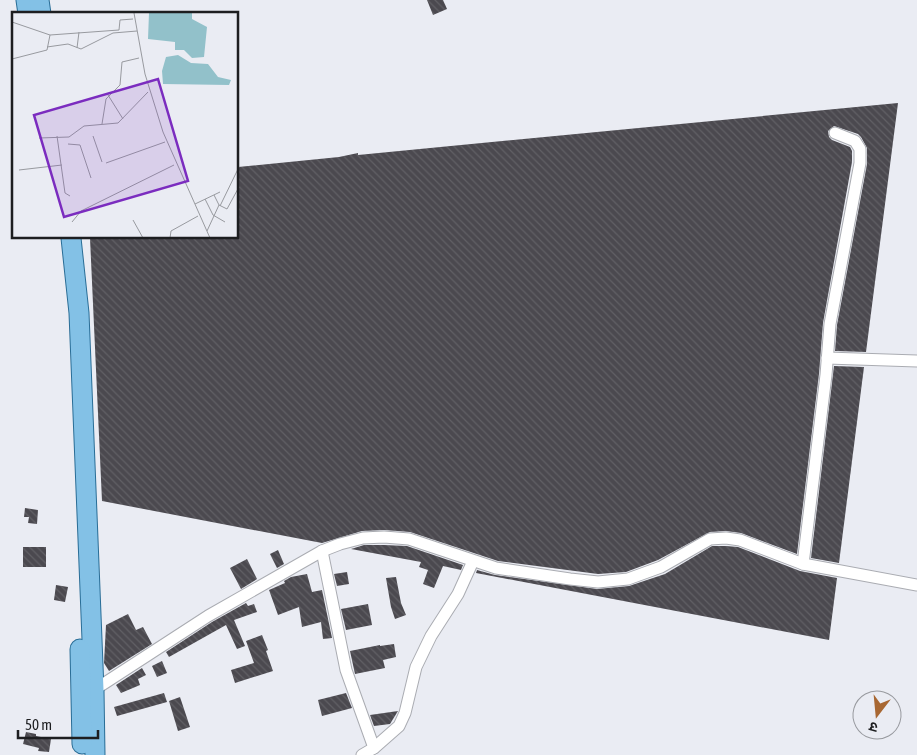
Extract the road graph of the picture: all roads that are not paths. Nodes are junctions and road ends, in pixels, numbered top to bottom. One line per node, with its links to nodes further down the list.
1 (835, 133): 4 (street)
2 (59, 239): 10 (main road)
3 (71, 239): 10 (main road)
4 (827, 358): 5 (street); 8 (street)
5 (917, 361)
6 (322, 551): 7 (street); 10 (street); 11 (street)
7 (473, 561): 8 (street); 11 (street)
8 (803, 564): 9 (street)
9 (917, 584)
10 (90, 696): 12 (main road); 13 (main road)
11 (374, 748): 14 (street)
12 (82, 755)
13 (95, 755)
14 (362, 755)

